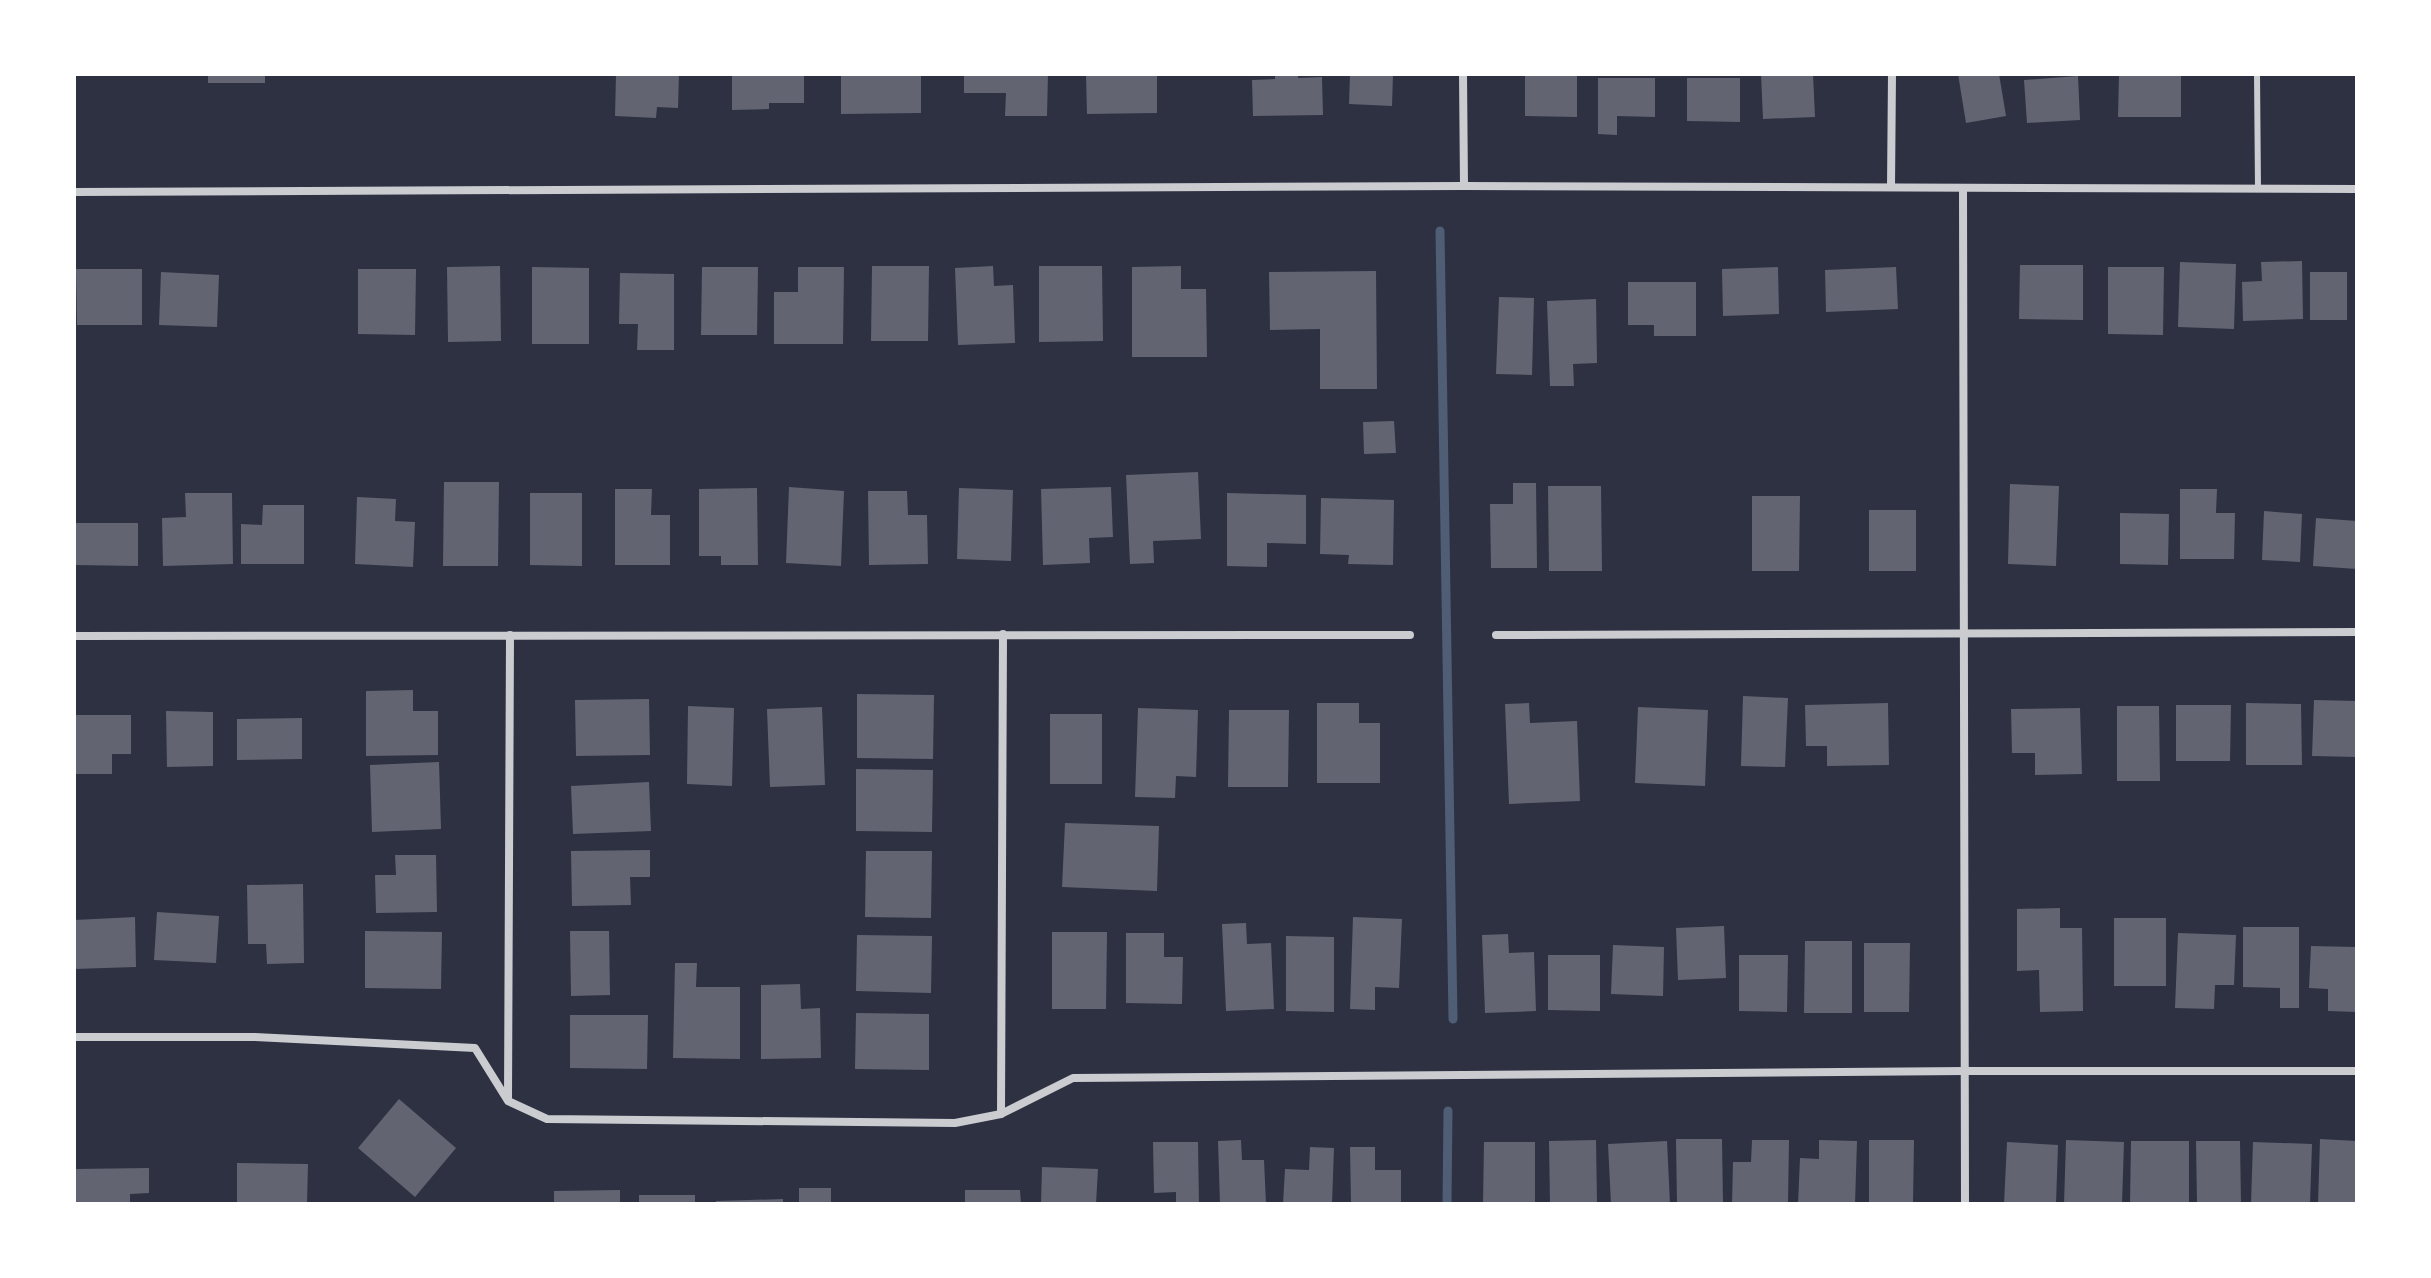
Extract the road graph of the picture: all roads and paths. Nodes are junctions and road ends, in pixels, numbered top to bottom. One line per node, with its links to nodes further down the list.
1 (1463, 74): 4 (street)
2 (1892, 74): 5 (street)
3 (2257, 74): 7 (lane)
4 (1464, 186): 5 (street); 9 (street)
5 (1891, 187): 6 (street)
6 (1963, 188): 7 (street); 11 (street)
7 (2258, 189): 8 (street)
8 (2357, 189)
9 (74, 192)
10 (2357, 632): 11 (street)
11 (1963, 633): 15 (street); 18 (street)
12 (1003, 634): 13 (street); 14 (street); 21 (street)
13 (510, 635): 16 (street); 20 (street)
14 (1410, 635)
15 (1496, 635)
16 (74, 636)
17 (74, 1037): 20 (street)
18 (1965, 1071): 19 (street); 21 (street); 22 (street)
19 (2357, 1071)
20 (508, 1101): 21 (street)
21 (1001, 1114)
22 (1965, 1204)

